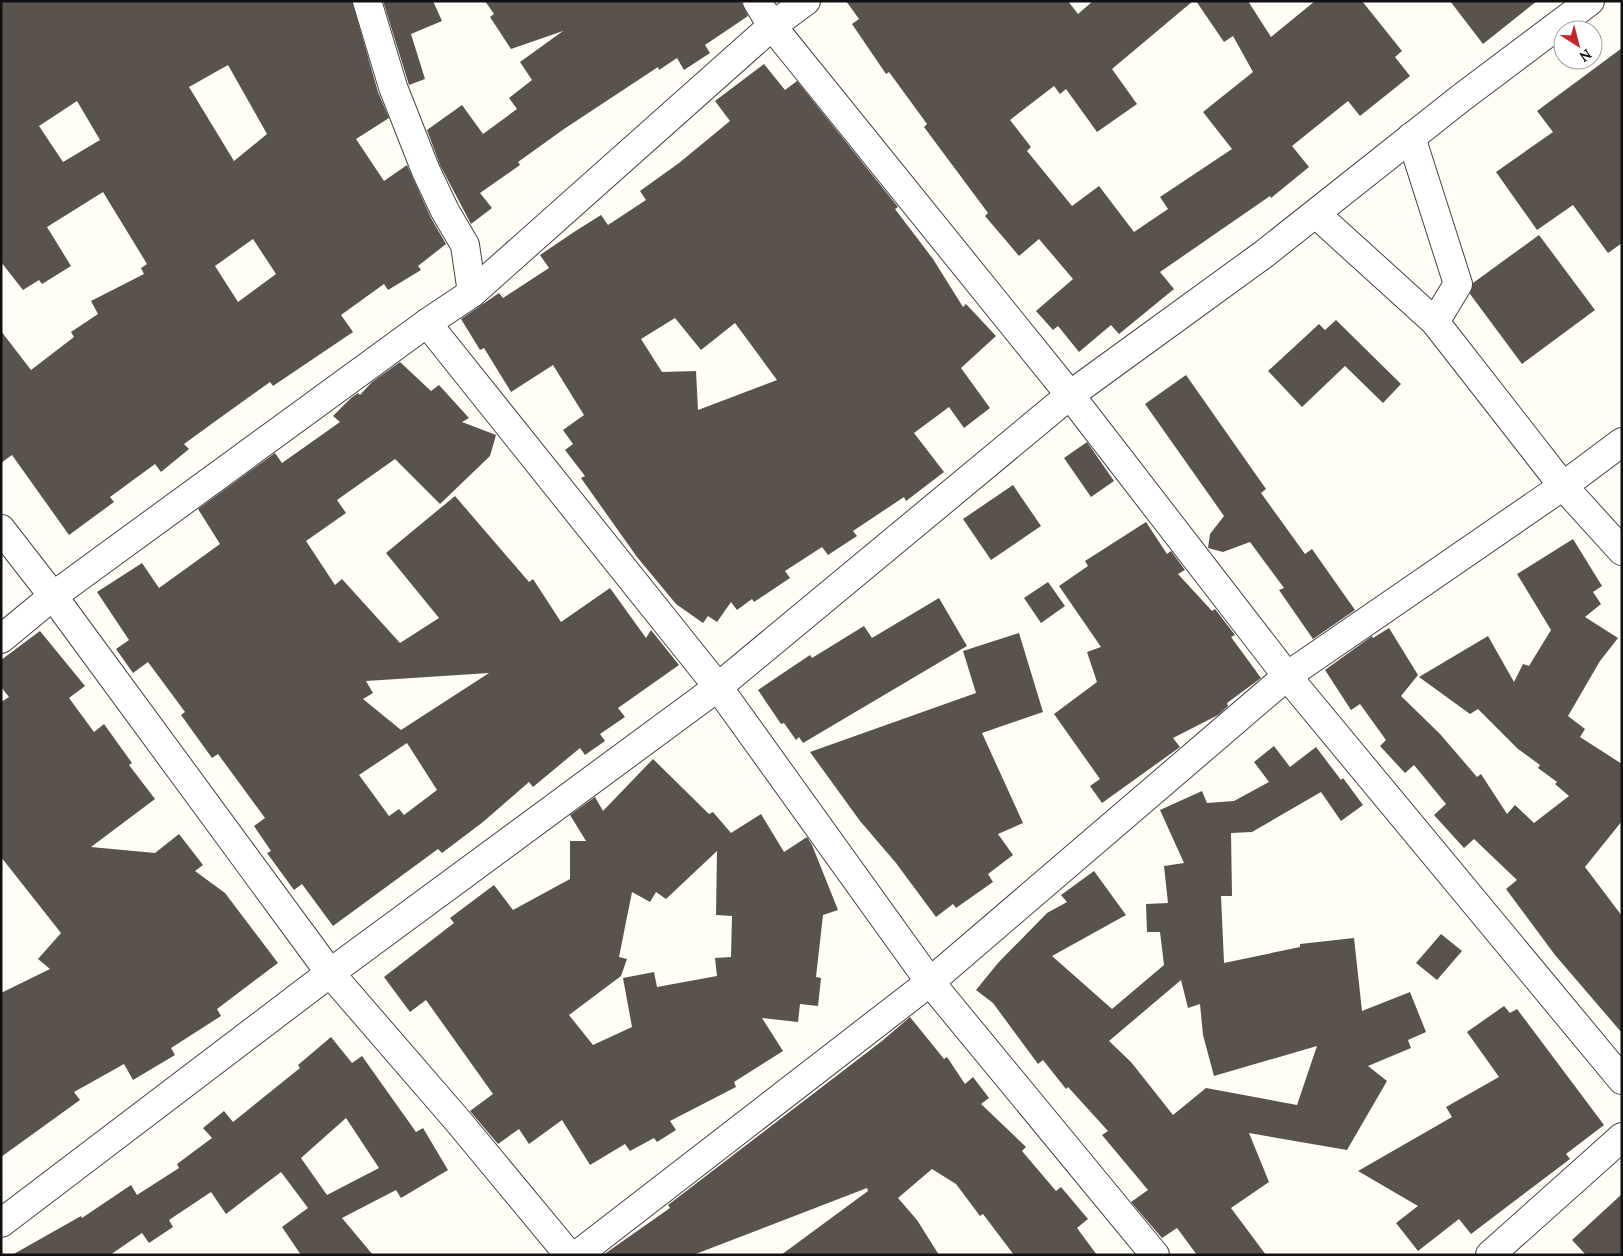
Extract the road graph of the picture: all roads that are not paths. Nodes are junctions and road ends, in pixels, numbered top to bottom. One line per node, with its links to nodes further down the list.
1 (367, 1): 8 (street)
2 (757, 1): 5 (street)
3 (806, 1): 5 (street)
4 (1590, 1): 6 (street)
5 (772, 26): 8 (street); 11 (street)
6 (1411, 138): 7 (street); 9 (street)
7 (1316, 214): 9 (street); 11 (street)
8 (472, 293): 10 (street)
9 (1435, 322): 13 (street)
10 (427, 323): 16 (street); 19 (street)
11 (1070, 395): 18 (street); 19 (street)
12 (1622, 442): 13 (street)
13 (1563, 486): 15 (street); 18 (street)
14 (1, 529): 16 (street)
15 (1622, 551)
16 (53, 596): 17 (street); 20 (street)
17 (1, 639)
18 (1287, 676): 21 (street); 22 (street)
19 (718, 687): 20 (street); 21 (street)
20 (330, 973): 24 (street); 25 (street)
21 (930, 982): 26 (street); 27 (street)
22 (1622, 1080)
23 (1622, 1137): 28 (street)
24 (1, 1223)
25 (569, 1255)
26 (577, 1255)
27 (1155, 1255)
28 (1490, 1255)

